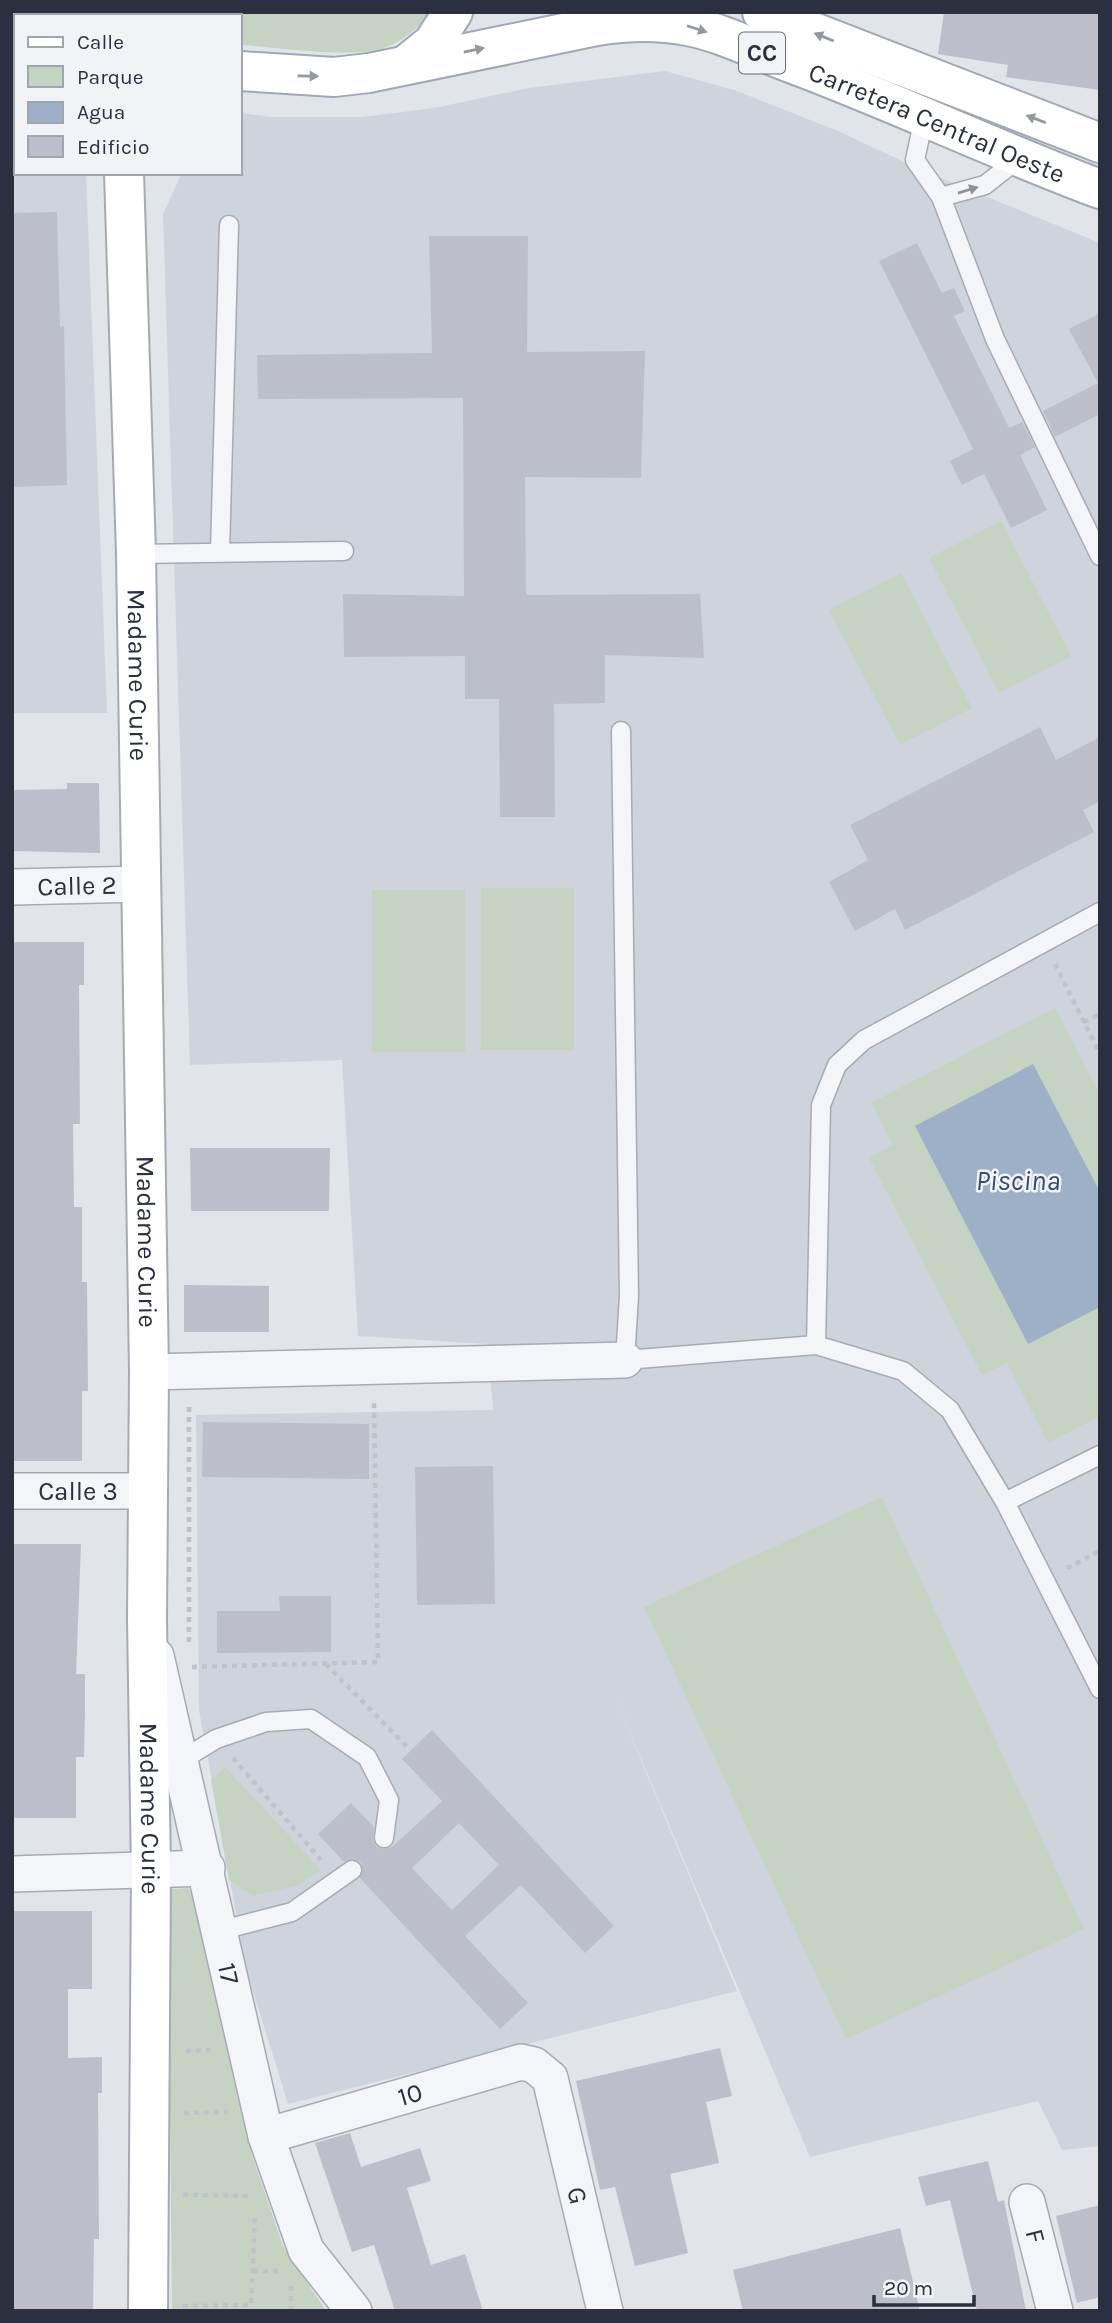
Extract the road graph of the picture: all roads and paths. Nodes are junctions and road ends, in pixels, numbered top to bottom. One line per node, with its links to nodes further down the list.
1 (453, 12): 3 (main road, CC)
2 (762, 12): 6 (main road, Carretera Central Oeste / CC, one-way to 2)
3 (407, 64): 4 (main road, CC, one-way to 3); 5 (main road, Carretera Central Oeste / CC, one-way to 5)
4 (242, 71)
5 (924, 118): 7 (main road, Carretera Central Oeste / CC); 10 (lane)
6 (1100, 143)
7 (1018, 159): 9 (main road, Carretera Central Oeste / CC); 10 (lane, one-way to 7)
8 (124, 175): 14 (main road, Madame Curie)
9 (1100, 189)
10 (941, 197): 15 (lane)
11 (229, 225): 13 (lane)
12 (344, 551): 13 (lane)
13 (220, 552): 14 (lane)
14 (136, 554): 17 (main road, Madame Curie)
15 (1100, 556)
16 (621, 731): 25 (lane)
17 (142, 884): 18 (street, Calle 2); 27 (main road, Madame Curie)
18 (12, 887)
19 (1100, 912): 20 (lane)
20 (1045, 942): 22 (path); 24 (lane)
21 (1100, 1014): 22 (path)
22 (1084, 1022): 23 (path)
23 (1100, 1054)
24 (816, 1345): 25 (lane); 32 (lane)
25 (625, 1360): 26 (street)
26 (189, 1370): 27 (street); 37 (path)
27 (149, 1372): 31 (main road, Madame Curie)
28 (374, 1401): 36 (path)
29 (1100, 1455): 32 (lane)
30 (12, 1491): 31 (street, Calle 3)
31 (146, 1491): 35 (main road, Madame Curie)
32 (1006, 1503): 34 (lane)
33 (1100, 1551): 34 (path)
34 (1044, 1580): 39 (lane)
35 (147, 1619): 42 (street, 17); 45 (main road, Madame Curie)
36 (326, 1663): 37 (path); 41 (path)
37 (189, 1668): 38 (path)
38 (193, 1679)
39 (1100, 1689)
40 (216, 1739): 42 (lane); 43 (lane); 47 (path)
41 (410, 1750)
42 (182, 1760): 44 (street, 17)
43 (384, 1838)
44 (206, 1868): 45 (street); 48 (street, 17)
45 (151, 1871): 46 (street); 60 (main road, Madame Curie)
46 (12, 1874)
47 (345, 1875): 48 (lane)
48 (222, 1930): 54 (street, 17)
49 (221, 2049): 50 (path)
50 (174, 2051)
51 (550, 2078): 54 (street, 10); 63 (street, G)
52 (236, 2111): 53 (path)
53 (176, 2113)
54 (267, 2136): 62 (street, 17)
55 (176, 2195): 57 (path)
56 (1027, 2202): 64 (street, F)
57 (253, 2271): 58 (path); 60 (path)
58 (292, 2272)
59 (291, 2285): 61 (path)
60 (163, 2308)
61 (291, 2311)
62 (354, 2311)
63 (605, 2311)
64 (1055, 2311)

